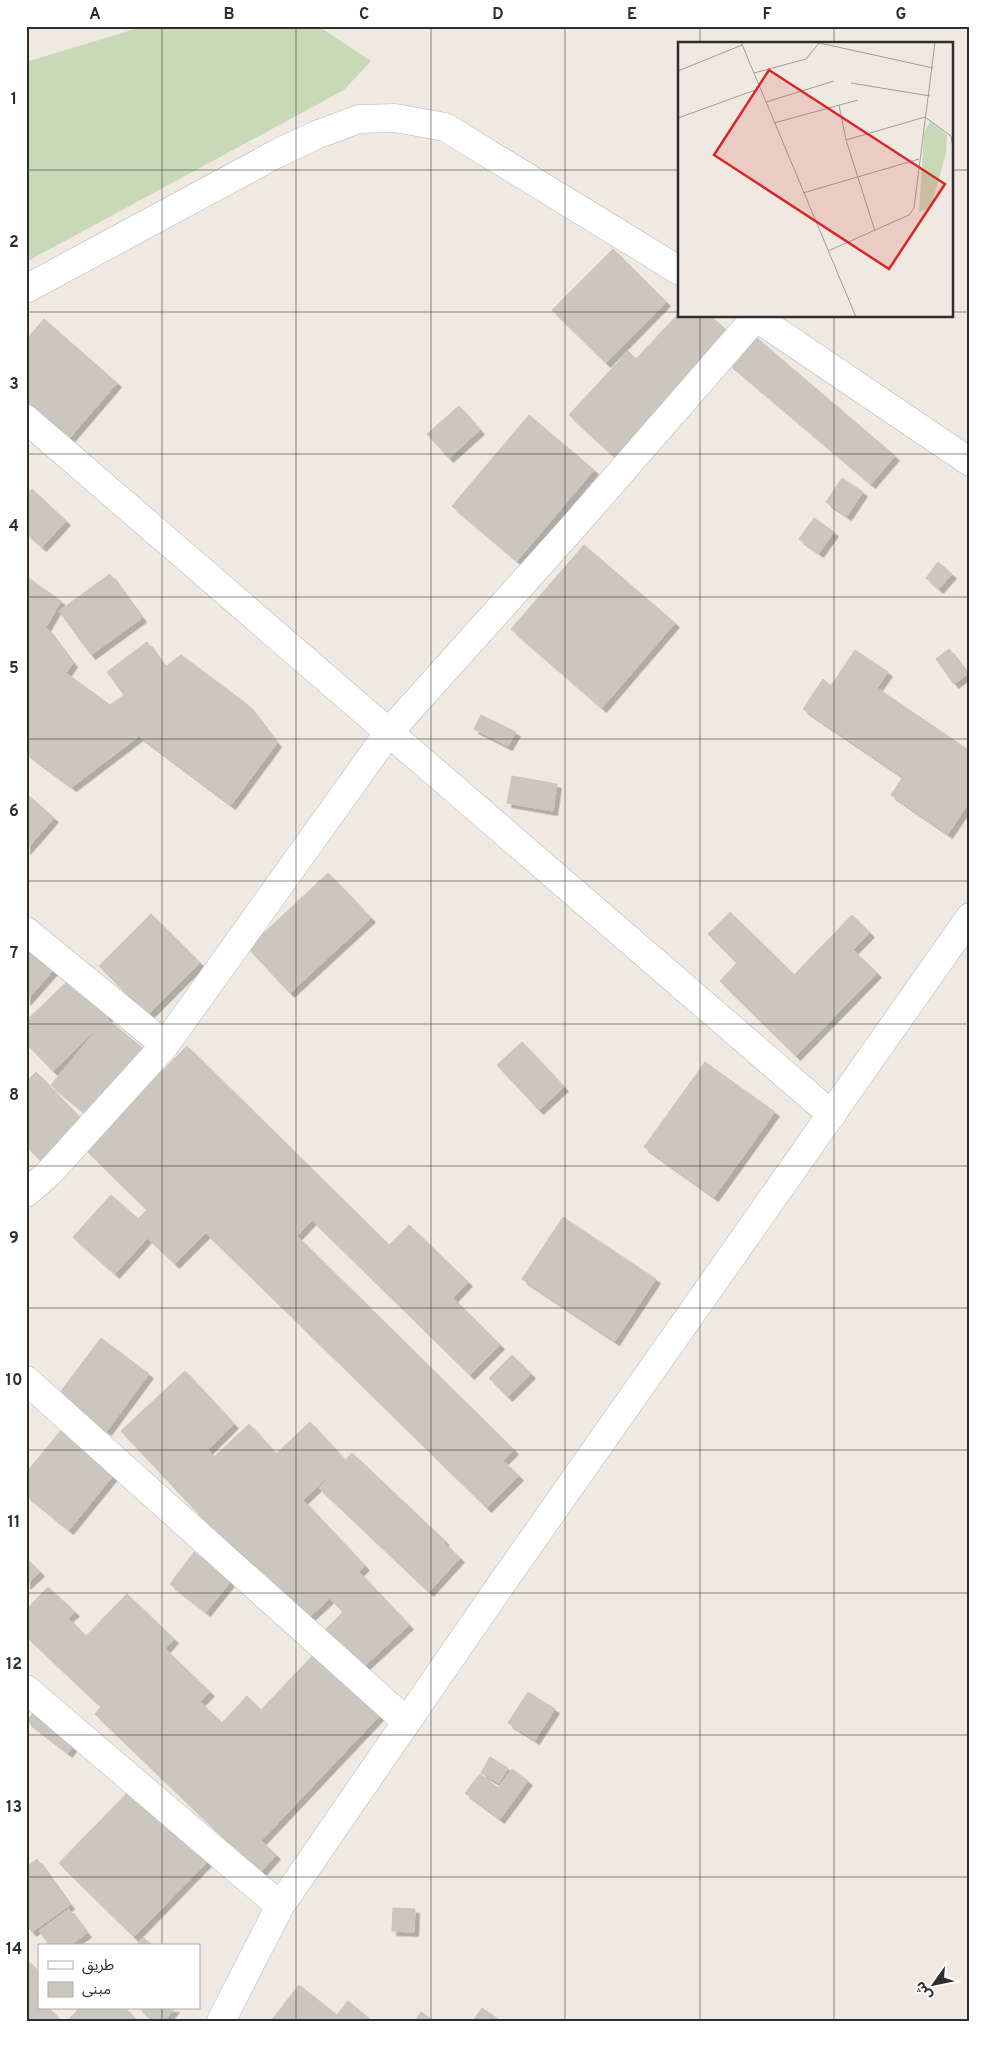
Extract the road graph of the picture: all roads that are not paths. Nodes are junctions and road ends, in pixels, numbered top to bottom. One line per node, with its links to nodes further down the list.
1 (678, 270): 2 (street)
2 (26, 289)
3 (754, 318): 7 (street)
4 (756, 318): 6 (street)
5 (26, 419): 7 (street)
6 (970, 462)
7 (390, 732): 10 (street); 11 (street)
8 (970, 918): 11 (street)
9 (26, 931): 10 (street)
10 (165, 1045): 12 (street)
11 (832, 1115): 15 (street)
12 (26, 1193)
13 (26, 1380): 15 (street)
14 (26, 1689): 16 (street)
15 (407, 1722): 16 (street)
16 (280, 1906): 17 (street)
17 (221, 2021)

